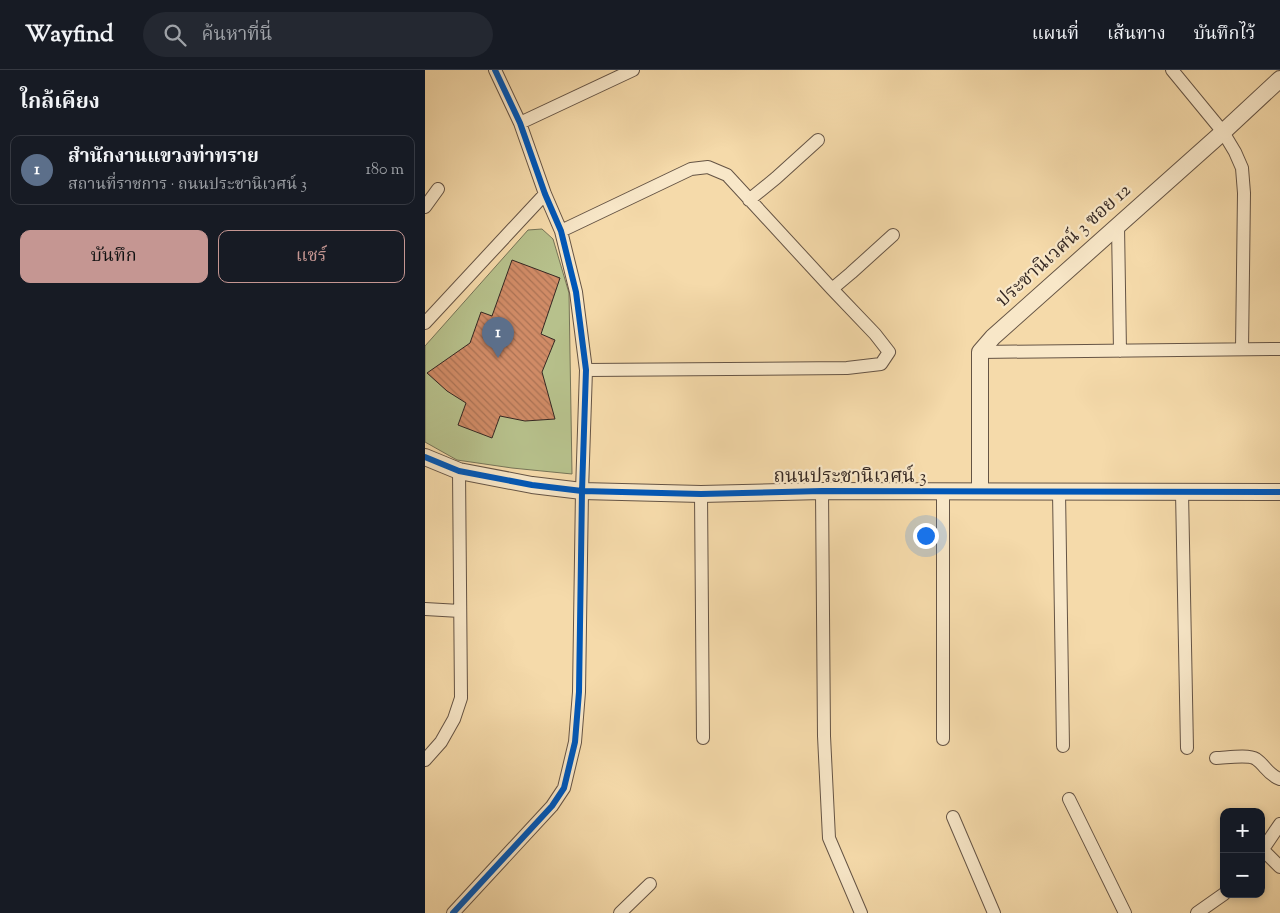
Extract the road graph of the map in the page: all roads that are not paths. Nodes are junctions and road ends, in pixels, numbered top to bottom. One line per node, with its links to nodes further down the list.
1 (495, 70): 5 (street)
2 (633, 70): 5 (street)
3 (1172, 70): 6 (street)
4 (1280, 79): 6 (street, ประชานิเวศน์ 3 ซอย 12)
5 (520, 123): 9 (street)
6 (1223, 132): 12 (street, ประชานิเวศน์ 3 ซอย 12); 17 (street)
7 (818, 140): 10 (street)
8 (438, 189): 11 (street)
9 (545, 194): 13 (street); 16 (street)
10 (749, 200): 13 (street); 15 (street)
11 (425, 207)
12 (1118, 226): 19 (street); 20 (street, ประชานิเวศน์ 3 ซอย 12)
13 (561, 231): 21 (street)
14 (893, 236): 15 (street)
15 (832, 289): 21 (street)
16 (425, 323)
17 (1242, 349): 18 (street); 19 (street)
18 (1280, 349)
19 (1121, 351): 20 (street)
20 (980, 352): 26 (street)
21 (586, 370): 24 (street)
22 (425, 457): 23 (street, ถนนประชานิเวศน์ 3)
23 (459, 471): 24 (street, ถนนประชานิเวศน์ 3); 33 (street)
24 (582, 491): 31 (street, ถนนประชานิเวศน์ 3); 49 (street)
25 (822, 491): 27 (street, ถนนประชานิเวศน์ 3); 31 (street, ถนนประชานิเวศน์ 3); 51 (street)
26 (980, 491): 27 (street, ถนนประชานิเวศน์ 3); 28 (street, ถนนประชานิเวศน์ 3)
27 (943, 492): 35 (street)
28 (1059, 492): 29 (street, ถนนประชานิเวศน์ 3); 36 (street)
29 (1181, 492): 30 (street, ถนนประชานิเวศน์ 3); 37 (street)
30 (1280, 492)
31 (701, 494): 34 (street)
32 (425, 609): 33 (street)
33 (460, 611): 39 (street)
34 (703, 738)
35 (943, 739)
36 (1063, 746)
37 (1187, 748)
38 (1216, 758): 40 (street)
39 (425, 760)
40 (1280, 779)
41 (1069, 799): 53 (street)
42 (953, 816): 52 (street)
43 (1280, 824): 44 (street)
44 (1265, 846)
45 (1264, 853): 46 (street)
46 (1280, 867)
47 (650, 884): 50 (street)
48 (1220, 897): 54 (street)
49 (453, 913)
50 (620, 913)
51 (861, 913)
52 (994, 913)
53 (1125, 913)
54 (1197, 913)

